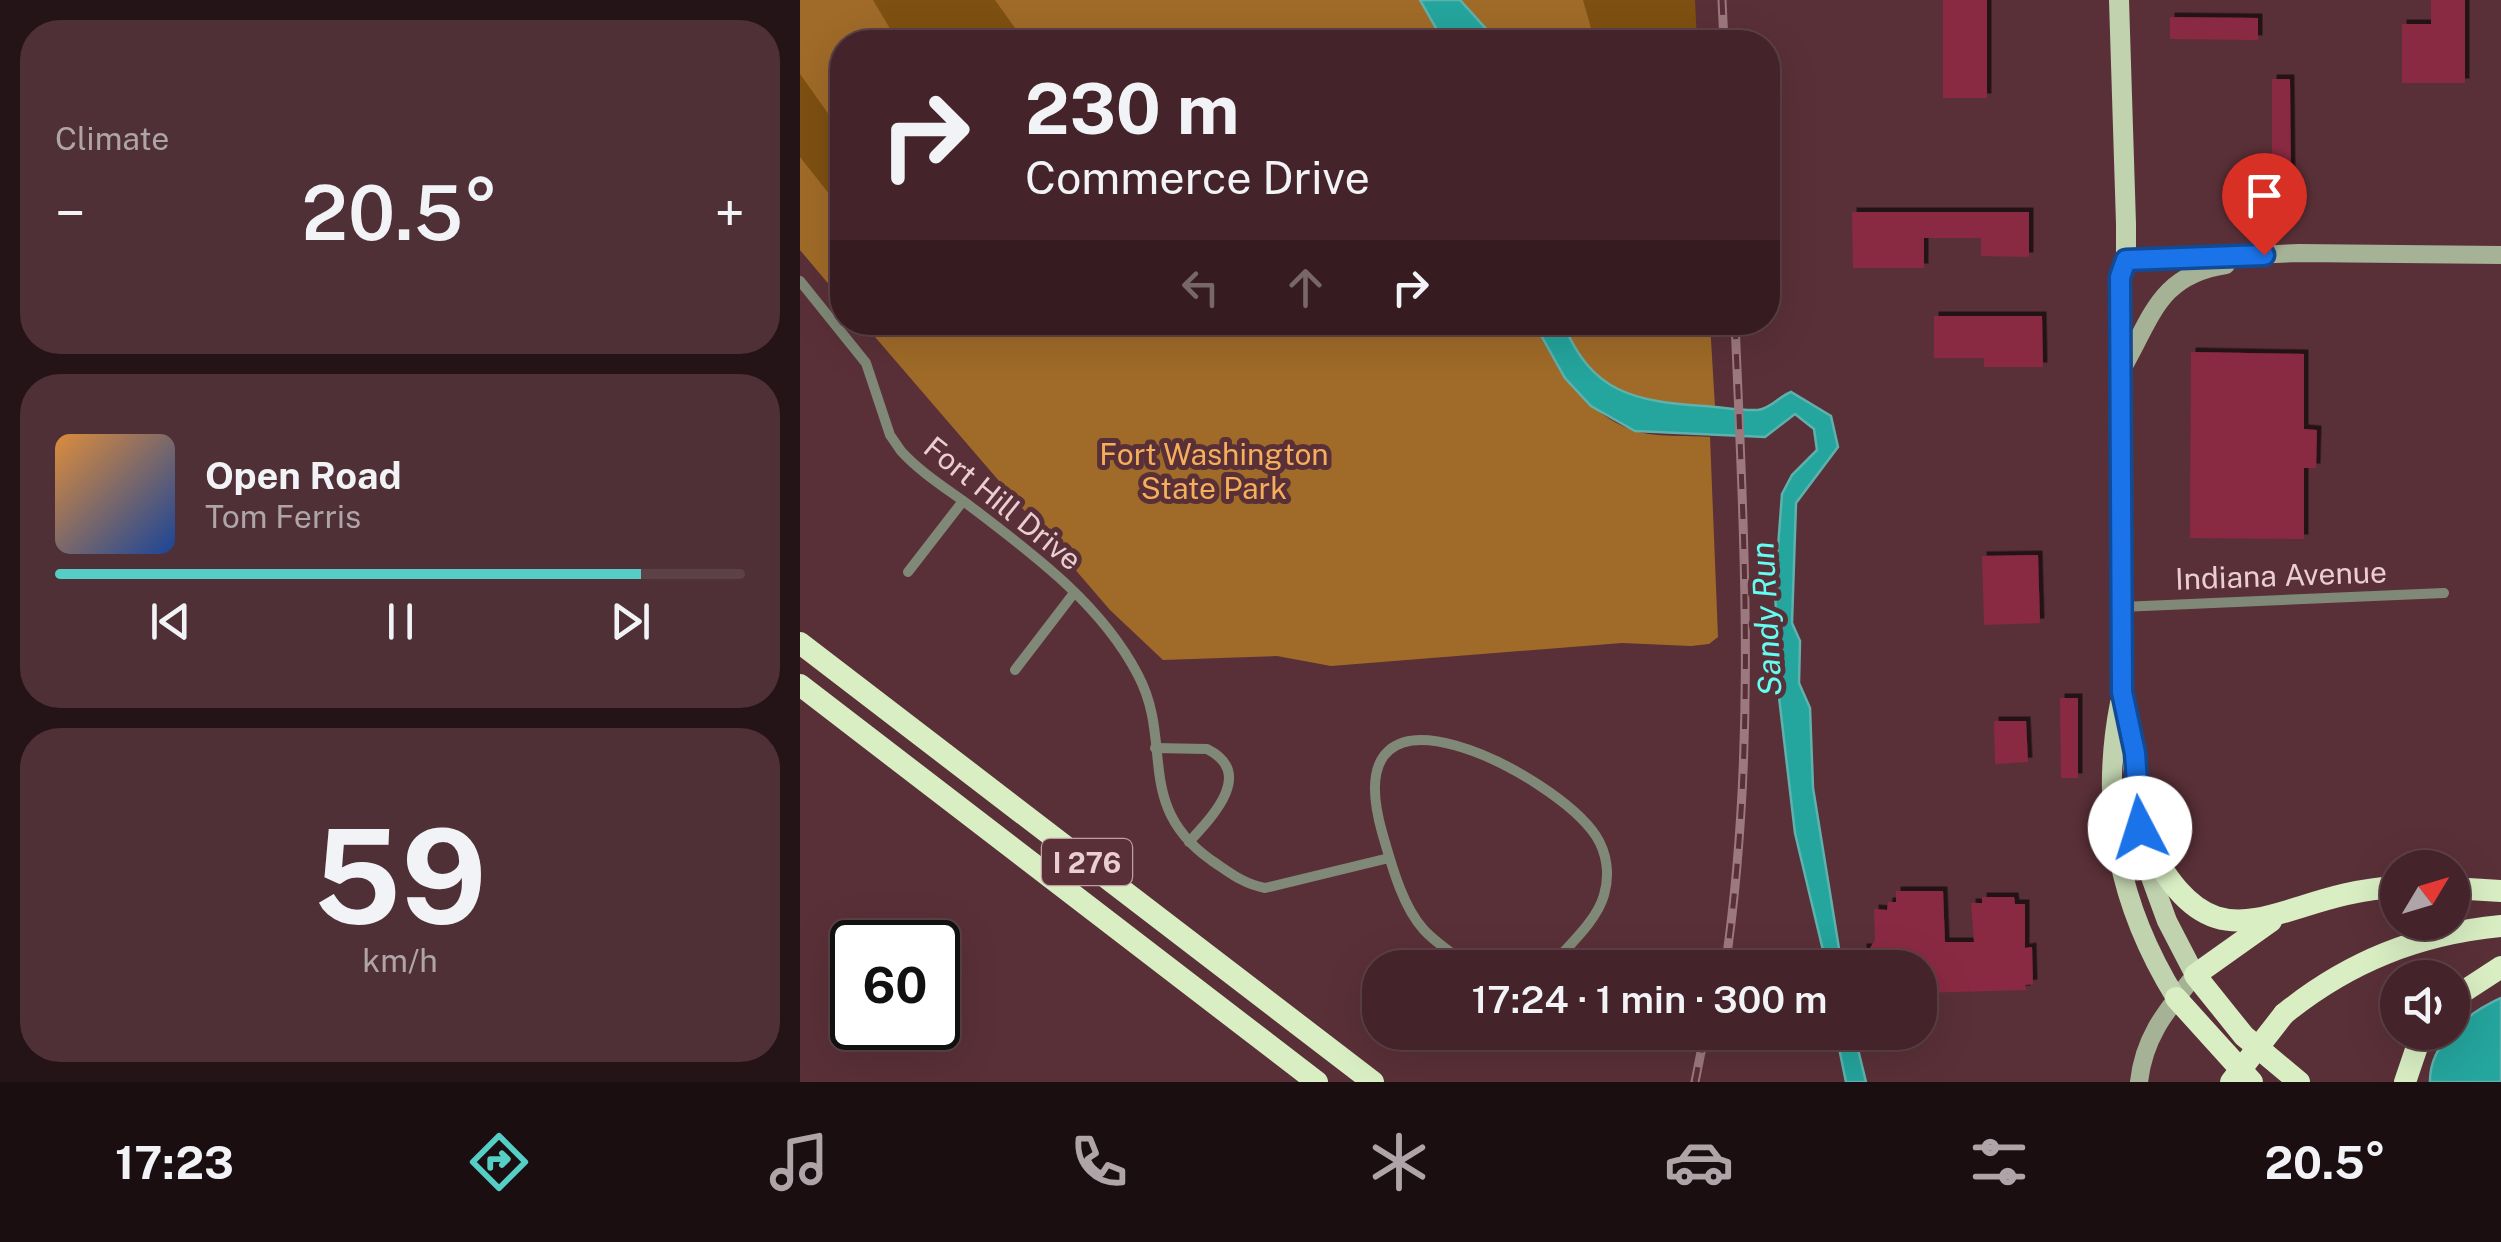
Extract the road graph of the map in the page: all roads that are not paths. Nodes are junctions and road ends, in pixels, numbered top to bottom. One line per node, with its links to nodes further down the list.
1 (2120, 0): 4 (main road)
2 (2300, 254): 3 (street); 4 (street); 8 (street)
3 (2501, 255)
4 (2126, 260): 8 (main road)
5 (800, 280): 6 (street, Fort Hill Drive)
6 (830, 318)
7 (844, 335): 9 (street, Fort Hill Drive)
8 (2120, 371): 13 (main road)
9 (963, 501): 10 (street); 12 (street, Fort Hill Drive)
10 (908, 572)
11 (2444, 592): 13 (street, Indiana Avenue)
12 (1074, 594): 15 (street); 18 (street, Fort Hill Drive)
13 (2121, 606): 17 (main road)
14 (800, 643): 36 (highway, I 276)
15 (1015, 670)
16 (800, 685): 35 (highway, I 276)
17 (2122, 692): 19 (main road); 32 (main road)
18 (1155, 748): 20 (street, Fort Hill Drive); 20 (street)
19 (2140, 828): 25 (highway); 30 (main road)
20 (1189, 842): 21 (street, Fort Hill Drive)
21 (1389, 858): 27 (street); 28 (street)
22 (2380, 888): 25 (highway)
23 (2470, 889): 24 (highway)
24 (2501, 890)
25 (2292, 911): 30 (highway)
26 (2501, 926): 34 (highway, bridge)
27 (1449, 950)
28 (1564, 950)
29 (2501, 968): 31 (highway)
30 (2195, 976): 32 (street); 38 (highway)
31 (2470, 988)
32 (2176, 998): 34 (highway); 37 (street)
33 (2416, 1050): 39 (highway)
34 (2246, 1080)
35 (1317, 1082)
36 (1373, 1082)
37 (2139, 1082)
38 (2299, 1082)
39 (2405, 1082)

